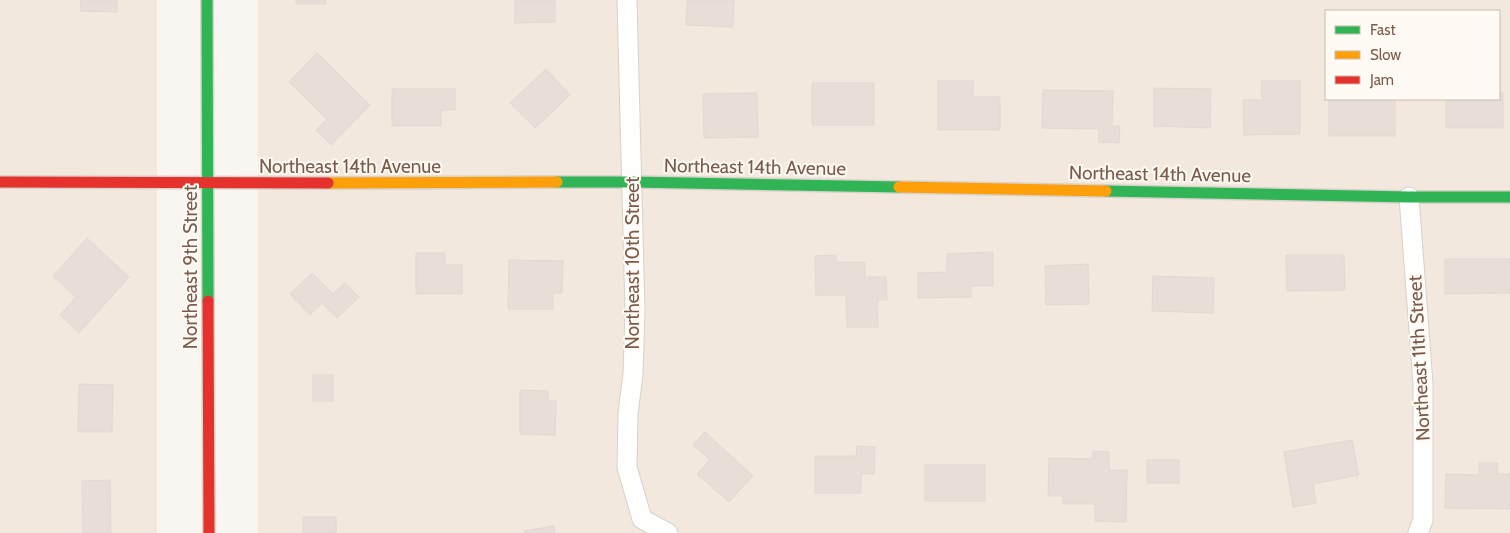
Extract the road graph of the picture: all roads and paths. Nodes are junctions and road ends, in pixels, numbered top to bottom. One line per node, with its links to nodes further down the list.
1 (207, 0): 5 (street, Northeast 9th Street)
2 (627, 0): 4 (street, Northeast 10th Street)
3 (0, 182): 5 (street, Northeast 14th Avenue)
4 (632, 182): 5 (street, Northeast 14th Avenue); 6 (street, Northeast 14th Avenue); 10 (street, Northeast 10th Street)
5 (207, 184): 9 (street, Northeast 9th Street)
6 (1409, 197): 7 (street, Northeast 14th Avenue); 8 (street, Northeast 11th Street)
7 (1510, 197)
8 (1421, 527)
9 (208, 533)
10 (668, 533)

